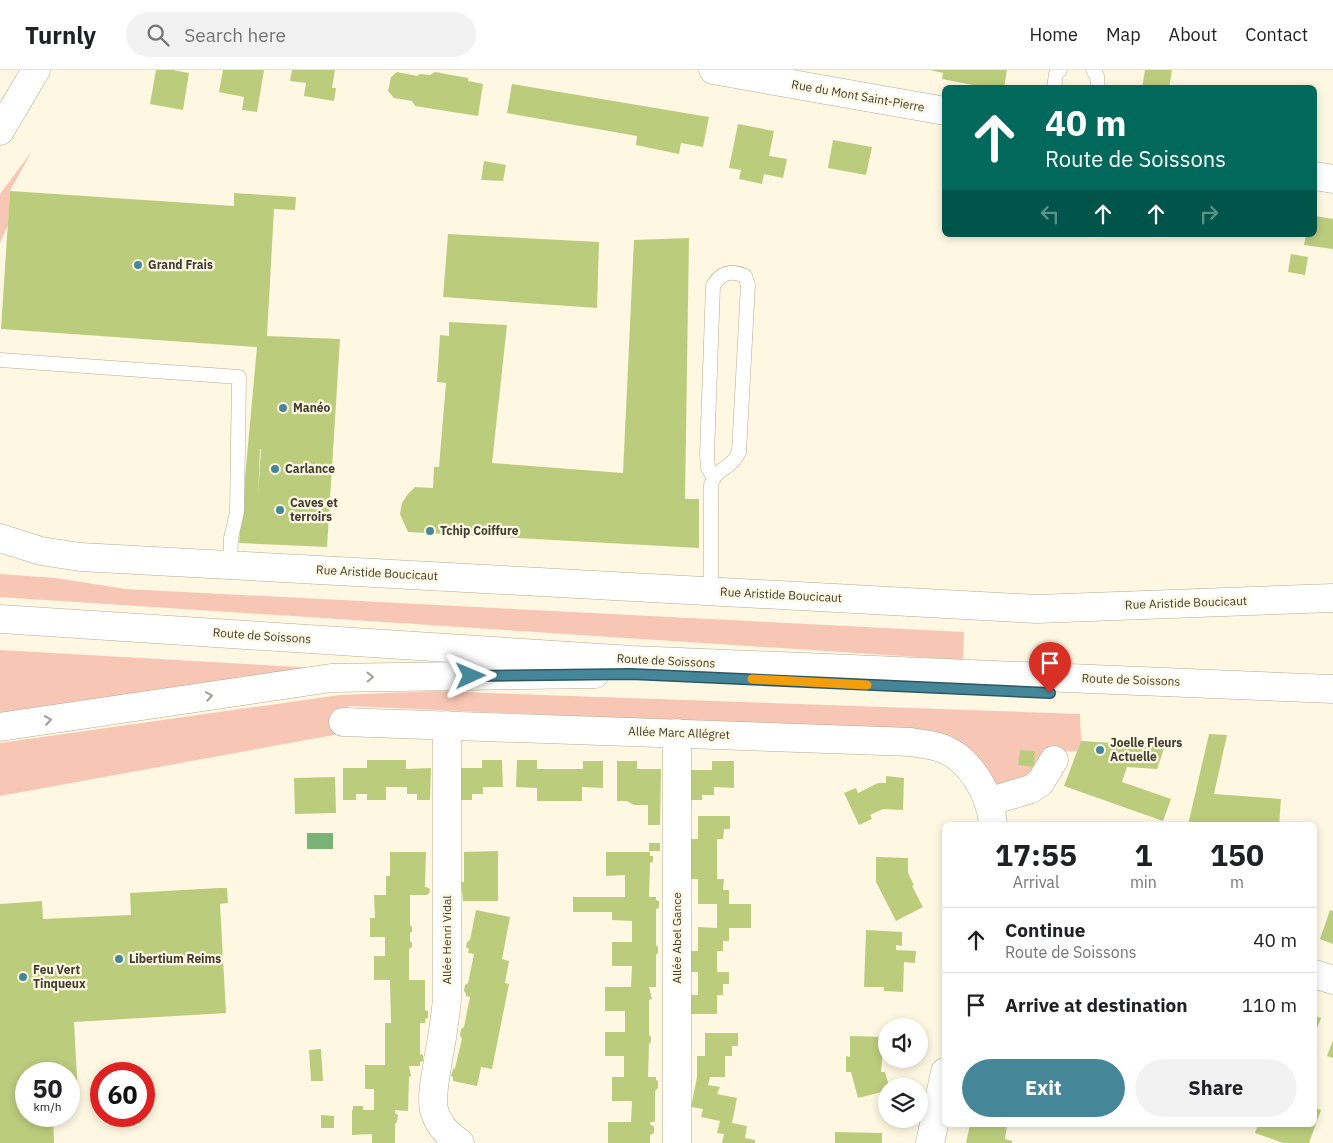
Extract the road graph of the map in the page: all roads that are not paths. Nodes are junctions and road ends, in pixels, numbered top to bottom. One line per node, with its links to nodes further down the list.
1 (36, 70): 8 (street)
2 (713, 70): 7 (street, Rue du Mont Saint-Pierre)
3 (1060, 70): 5 (lane)
4 (1093, 70): 6 (lane)
5 (1054, 85)
6 (1098, 85)
7 (942, 110)
8 (0, 131)
9 (1317, 176): 10 (street)
10 (1333, 179)
11 (0, 360): 14 (lane)
12 (714, 477): 12 (lane); 15 (lane)
13 (0, 538): 14 (street, Rue Aristide Boucicaut)
14 (230, 565): 15 (street, Rue Aristide Boucicaut)
15 (711, 591): 16 (street, Rue Aristide Boucicaut)
16 (1333, 598)
17 (0, 620): 21 (street, Route de Soissons)
18 (0, 636): 19 (street, Route de Soissons)
19 (631, 674): 21 (street, Route de Soissons); 25 (street, one-way to 19)
20 (1333, 689): 21 (street, Route de Soissons)
21 (1170, 690): 22 (street, Route de Soissons)
22 (1333, 706)
23 (343, 722): 24 (street, Allée Marc Allégret)
24 (447, 725): 26 (street, Allée Marc Allégret); 32 (street, Allée Henri Vidal)
25 (0, 727)
26 (677, 733): 28 (street, Allée Marc Allégret); 33 (street, Allée Abel Gance)
27 (1054, 760): 28 (street, Allée Marc Allégret)
28 (990, 813)
29 (1317, 975): 30 (street)
30 (1333, 980)
31 (942, 1086): 34 (street)
32 (460, 1143)
33 (677, 1143)
34 (930, 1143)

